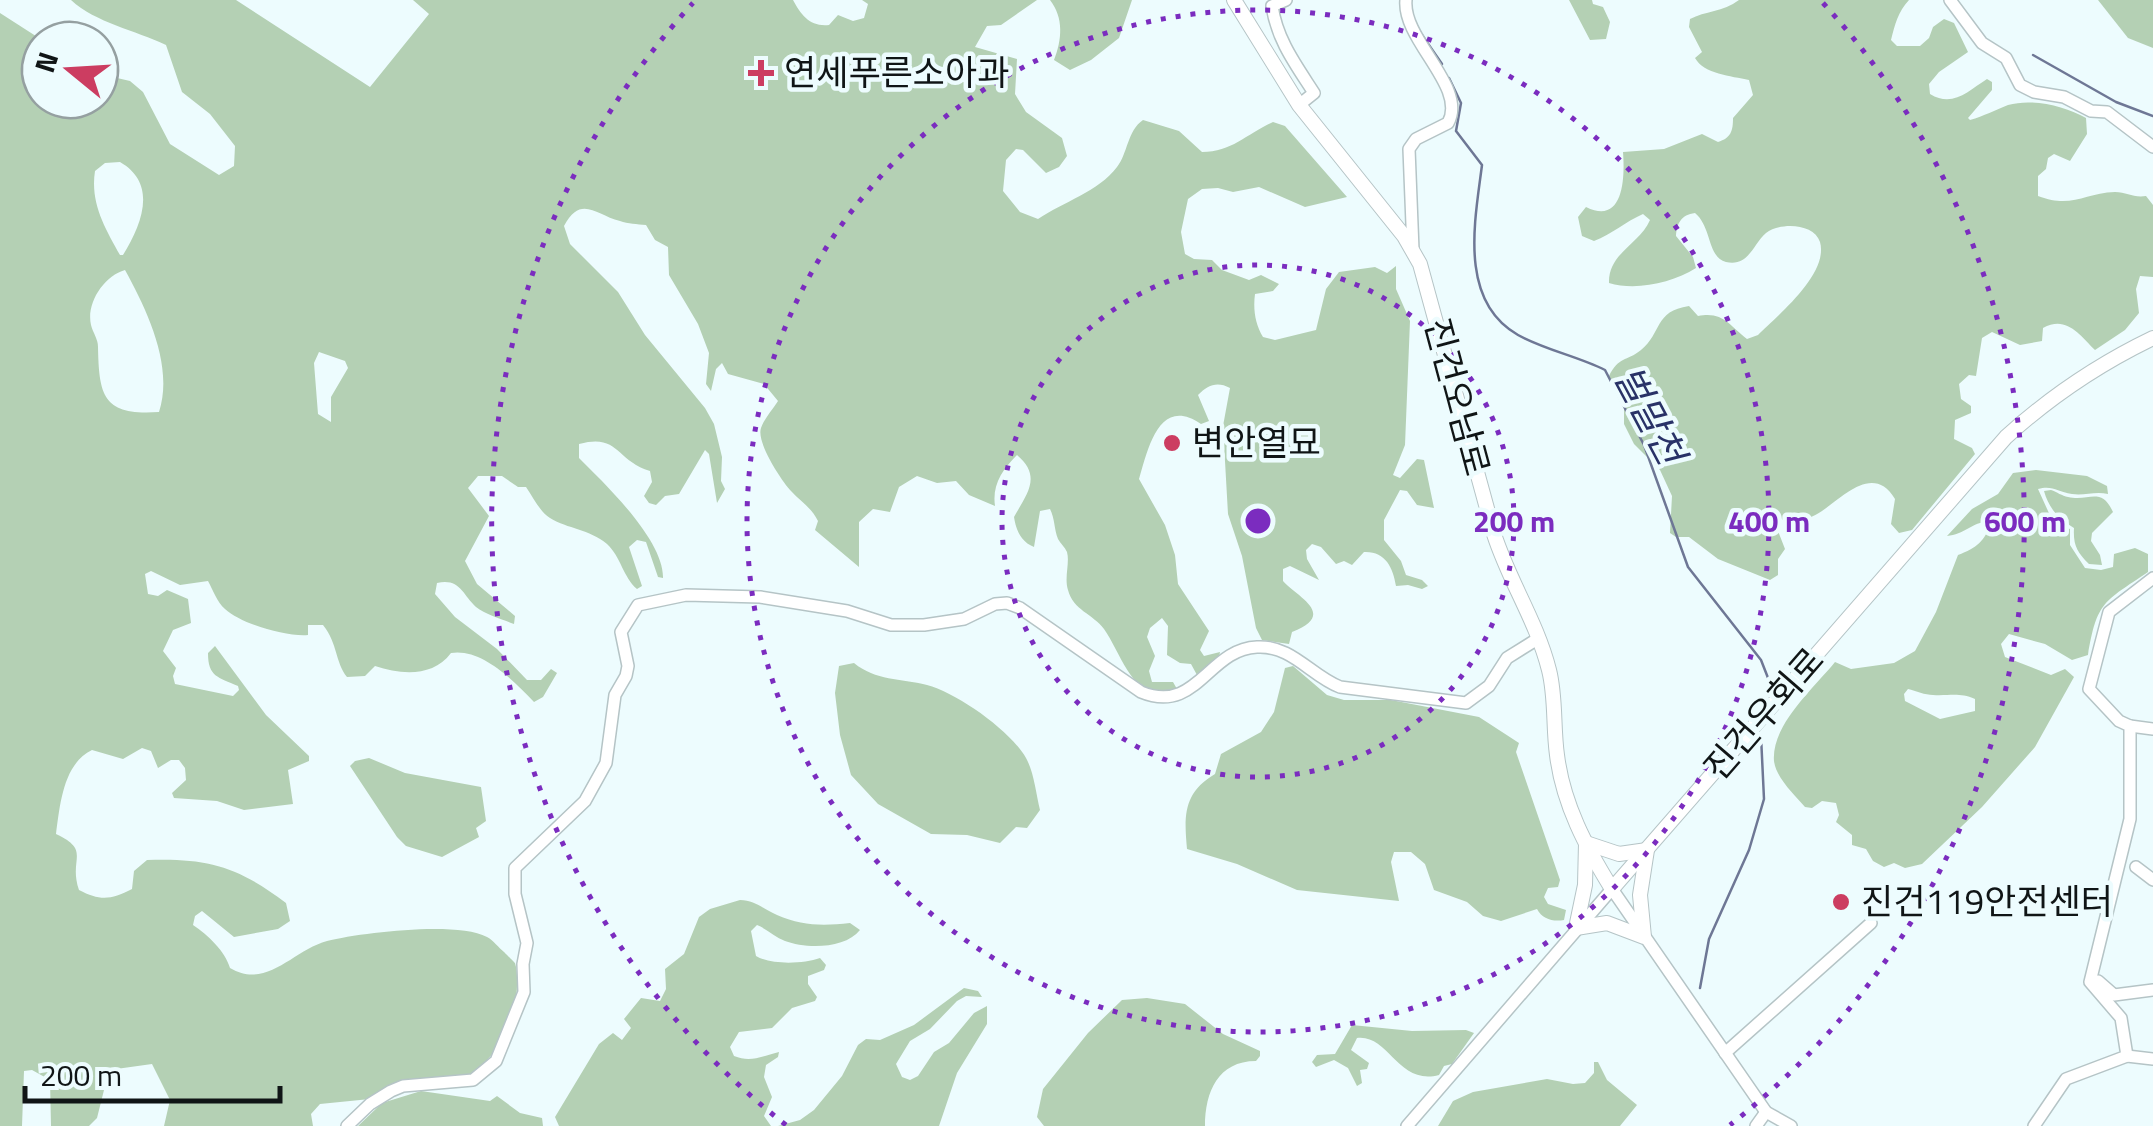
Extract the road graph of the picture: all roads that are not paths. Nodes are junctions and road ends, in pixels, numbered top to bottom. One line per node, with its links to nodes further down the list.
1 (1234, 0): 5 (main road, 진건오남로)
2 (1286, 0): 5 (street)
3 (1406, 0): 7 (street)
4 (1950, 0): 6 (street)
5 (1300, 105): 7 (main road, 진건오남로)
6 (2153, 147)
7 (1412, 250): 10 (main road, 진건오남로)
8 (2153, 338): 14 (main road, 진건우회로)
9 (2153, 578): 11 (street)
10 (1539, 638): 13 (main road, 진건오남로); 27 (street)
11 (2130, 726): 12 (street); 21 (street)
12 (2153, 729)
13 (1586, 842): 14 (main road); 17 (main road, 진건오남로); 19 (main road)
14 (1647, 850): 17 (main road, 진건우회로); 20 (main road)
15 (2136, 867): 16 (street)
16 (2153, 880)
17 (1612, 889): 19 (street, 진건우회로); 20 (street, 진건오남로)
18 (1871, 923): 23 (street)
19 (1576, 928): 20 (main road); 28 (street, 진건우회로)
20 (1644, 937): 23 (street, 진건오남로)
21 (2091, 975): 22 (street); 24 (street)
22 (2153, 990)
23 (1725, 1053): 26 (street, 진건오남로)
24 (2127, 1056): 25 (street); 31 (street)
25 (2153, 1059)
26 (1766, 1112): 29 (street); 30 (street, 진건오남로)
27 (347, 1126)
28 (1407, 1126)
29 (1756, 1126)
30 (1791, 1126)
31 (2034, 1126)

